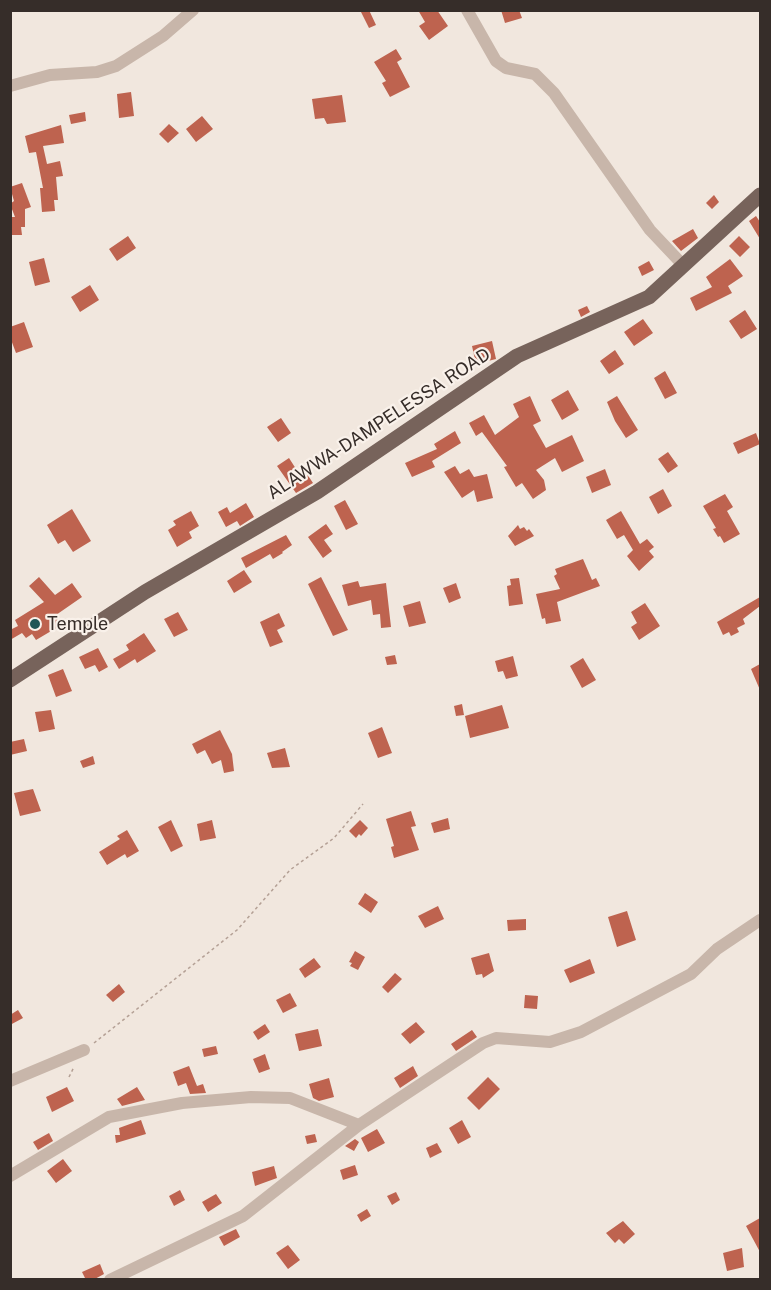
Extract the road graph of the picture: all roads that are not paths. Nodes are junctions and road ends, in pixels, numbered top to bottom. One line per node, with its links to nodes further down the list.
1 (193, 10): 3 (street)
2 (467, 10): 5 (street)
3 (10, 86)
4 (760, 195): 5 (main road, ALAWWA-DAMPELESSA ROAD)
5 (683, 265): 6 (main road, ALAWWA-DAMPELESSA ROAD)
6 (10, 680)
7 (760, 920): 10 (street)
8 (84, 1050): 9 (street)
9 (10, 1081)
10 (359, 1125): 11 (street); 12 (street)
11 (10, 1176)
12 (110, 1280)

